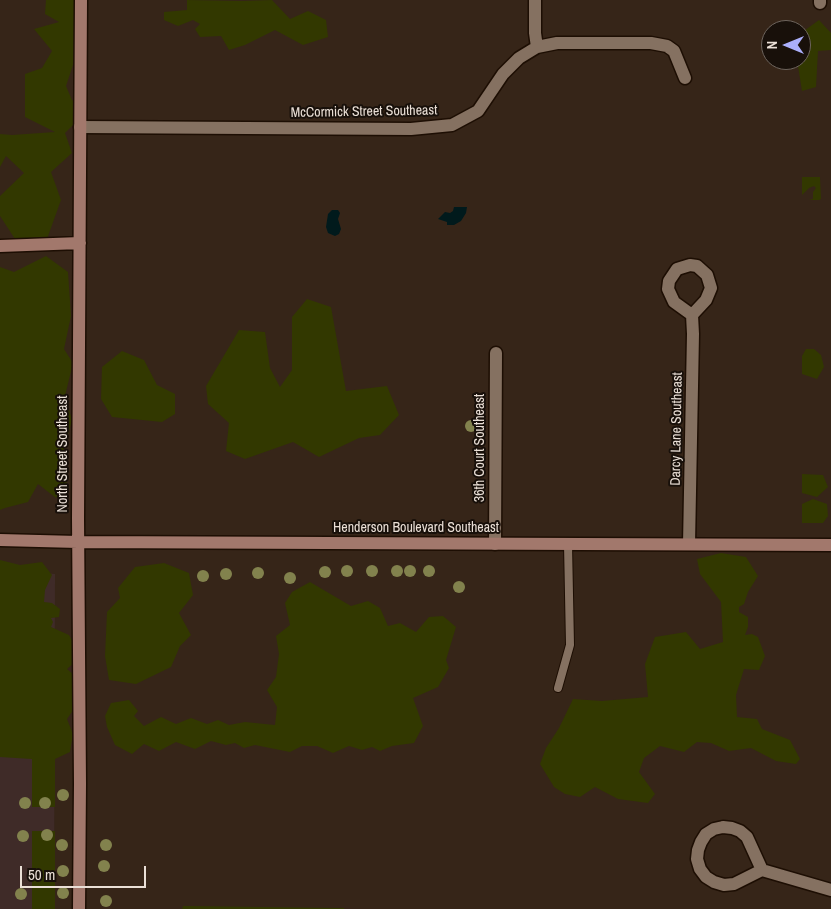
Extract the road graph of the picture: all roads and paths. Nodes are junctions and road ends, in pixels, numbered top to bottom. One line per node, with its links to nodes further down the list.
1 (81, 0): 5 (street, North Street Southeast)
2 (535, 0): 3 (street)
3 (537, 47): 4 (street, McCormick Street Southeast); 5 (street, McCormick Street Southeast)
4 (685, 78)
5 (80, 127): 6 (street, North Street Southeast)
6 (80, 244): 7 (street); 11 (street, North Street Southeast)
7 (0, 246)
8 (692, 315): 14 (street, Darcy Lane Southeast)
9 (496, 353): 12 (street, 36th Court Southeast)
10 (0, 540): 11 (street, Henderson Boulevard Southeast)
11 (78, 542): 12 (street, Henderson Boulevard Southeast); 19 (street, North Street Southeast)
12 (495, 544): 13 (street, Henderson Boulevard Southeast)
13 (568, 544): 14 (street, Henderson Boulevard Southeast); 16 (lane)
14 (689, 544): 15 (street, Henderson Boulevard Southeast)
15 (831, 545)
16 (558, 688)
17 (762, 870): 17 (street); 18 (street)
18 (831, 890)
19 (79, 909)

